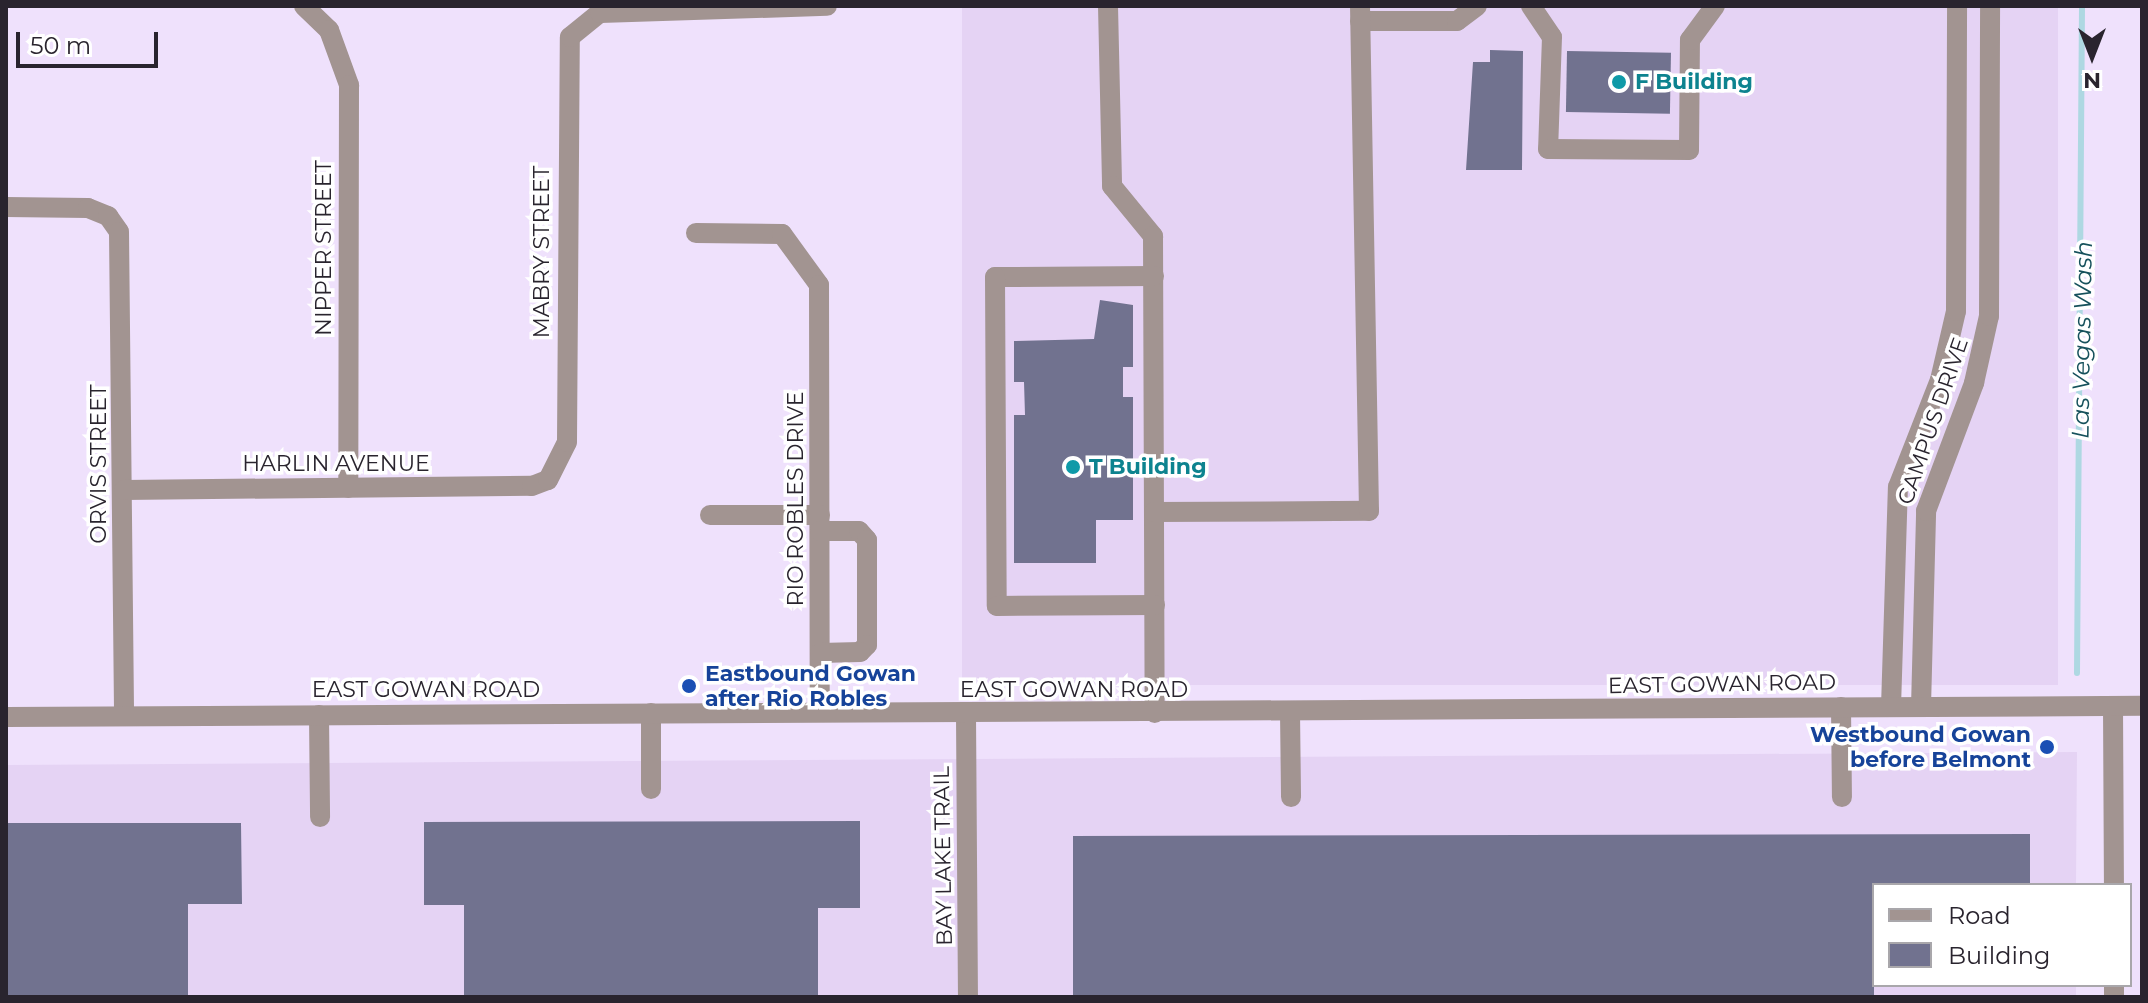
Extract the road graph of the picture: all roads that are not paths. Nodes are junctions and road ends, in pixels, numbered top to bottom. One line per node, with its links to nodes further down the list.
1 (827, 6): 13 (street, MABRY STREET)
2 (1108, 6): 12 (street)
3 (1477, 6): 9 (street)
4 (1531, 6): 5 (street)
5 (1715, 6)
6 (1957, 6): 24 (street, CAMPUS DRIVE)
7 (1990, 6): 25 (street, CAMPUS DRIVE)
8 (317, 9): 14 (street, NIPPER STREET)
9 (1360, 14): 16 (street)
10 (6, 207): 15 (street, ORVIS STREET)
11 (696, 233): 18 (street, RIO ROBLES DRIVE)
12 (1154, 276): 16 (street); 19 (street)
13 (548, 480): 14 (street, HARLIN AVENUE)
14 (348, 488): 15 (street, HARLIN AVENUE)
15 (124, 490): 32 (street, ORVIS STREET)
16 (1154, 512): 19 (street)
17 (710, 515): 18 (street)
18 (820, 523): 20 (street, RIO ROBLES DRIVE); 20 (street)
19 (1155, 605): 29 (street)
20 (820, 653): 26 (street, RIO ROBLES DRIVE)
21 (2113, 706): 22 (street, EAST GOWAN ROAD); 25 (street, EAST GOWAN ROAD); 38 (street)
22 (2142, 706)
23 (1841, 707): 24 (street, EAST GOWAN ROAD); 27 (street, EAST GOWAN ROAD); 36 (street)
24 (1891, 707): 25 (street, EAST GOWAN ROAD)
25 (1921, 707)
26 (820, 712): 28 (street, EAST GOWAN ROAD); 31 (street, EAST GOWAN ROAD)
27 (1290, 712): 29 (street, EAST GOWAN ROAD); 35 (street)
28 (651, 713): 30 (street, EAST GOWAN ROAD); 34 (street)
29 (1155, 713): 31 (street, EAST GOWAN ROAD)
30 (319, 715): 32 (street, EAST GOWAN ROAD); 37 (street)
31 (966, 715): 39 (street, BAY LAKE TRAIL)
32 (124, 716): 33 (street, EAST GOWAN ROAD)
33 (6, 717)
34 (651, 789)
35 (1291, 797)
36 (1842, 797)
37 (320, 817)
38 (2114, 883)
39 (968, 997)

